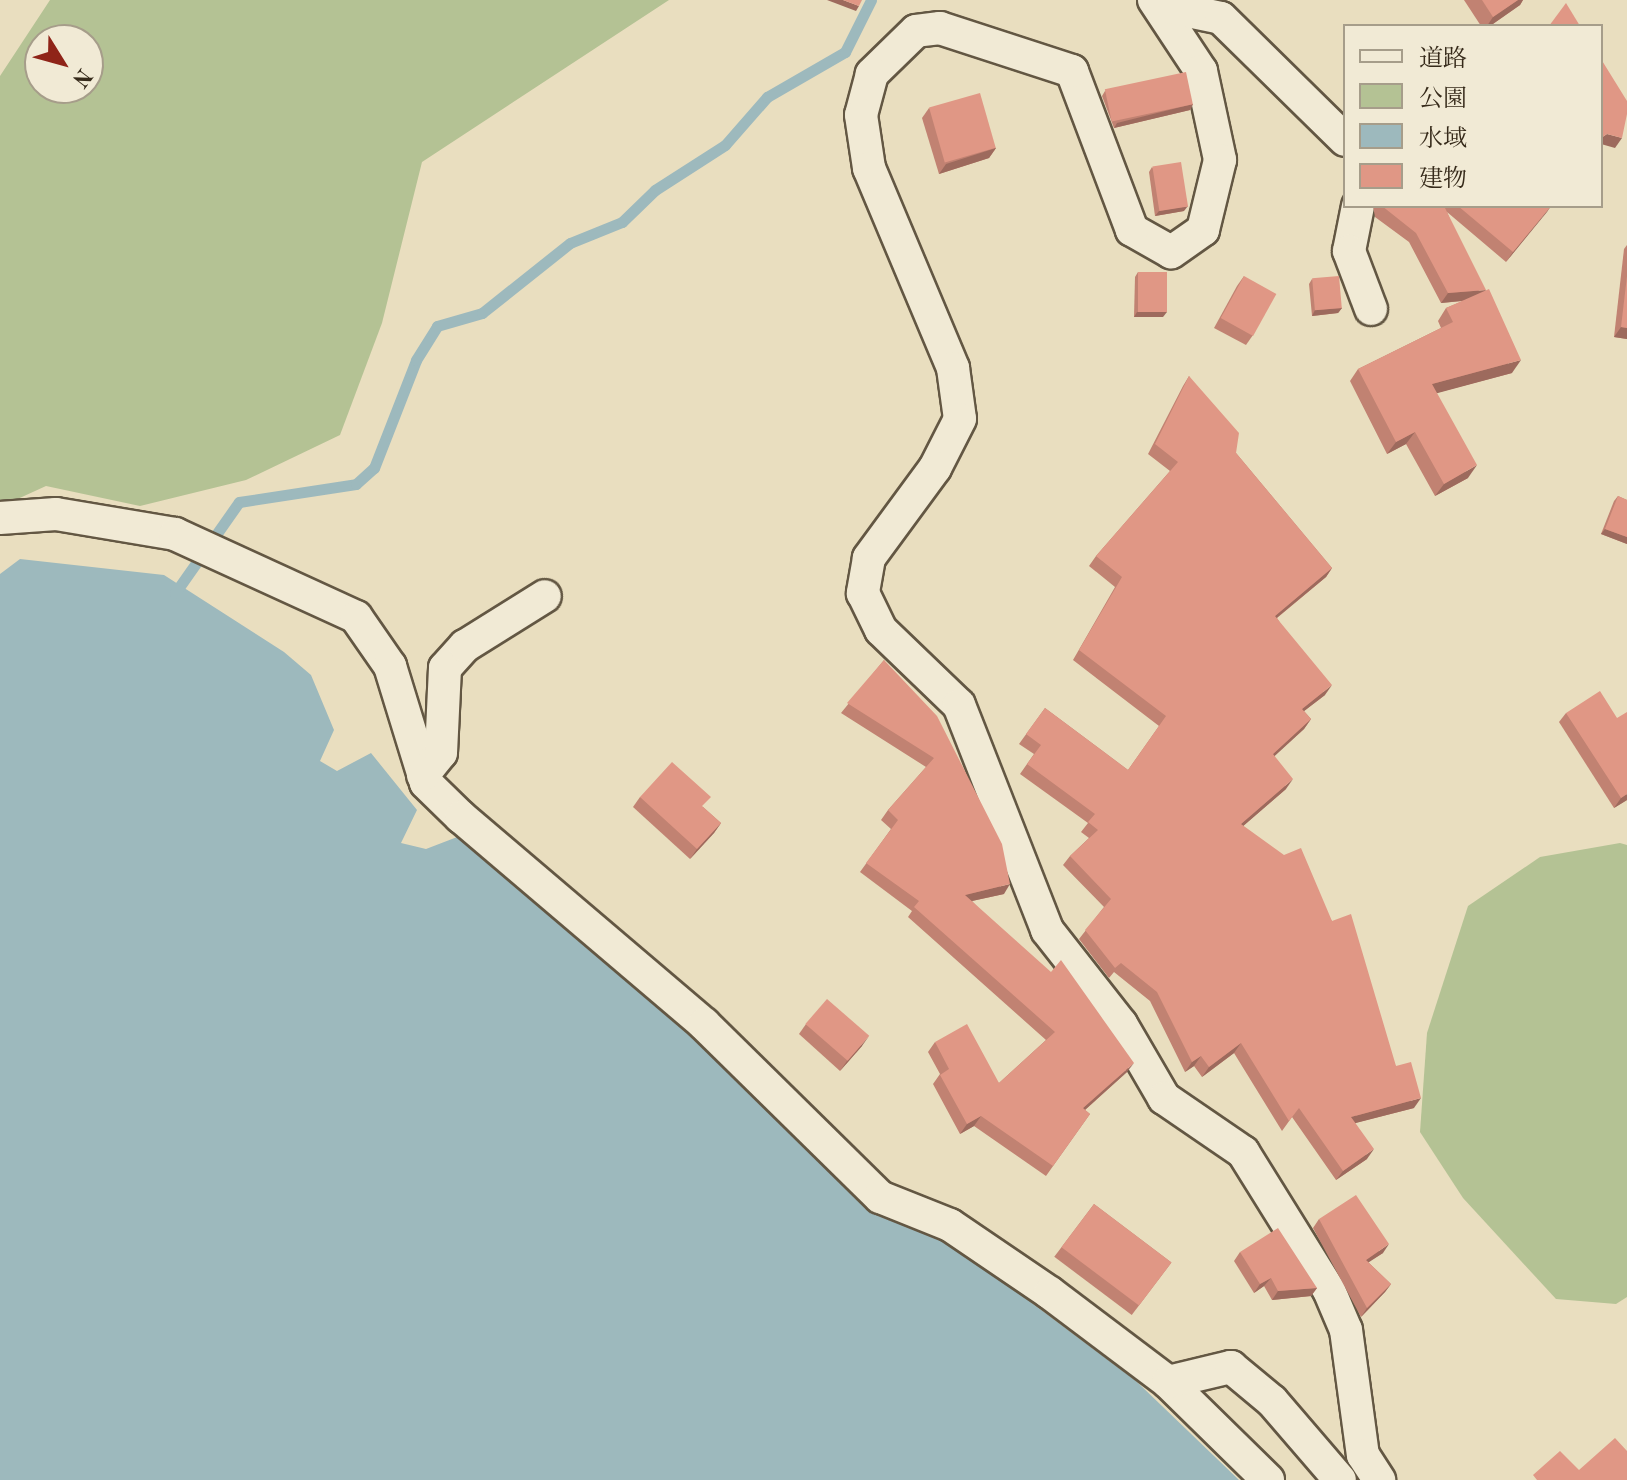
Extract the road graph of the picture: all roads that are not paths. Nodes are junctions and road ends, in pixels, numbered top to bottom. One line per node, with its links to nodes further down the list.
1 (1156, 3): 2 (street); 11 (street)
2 (1343, 138)
3 (1358, 208): 4 (street)
4 (1371, 309)
5 (0, 518): 7 (street)
6 (545, 596): 7 (street)
7 (423, 775): 8 (street)
8 (1168, 1382): 9 (street); 10 (street)
9 (1268, 1480)
10 (1340, 1480)
11 (1379, 1480)

